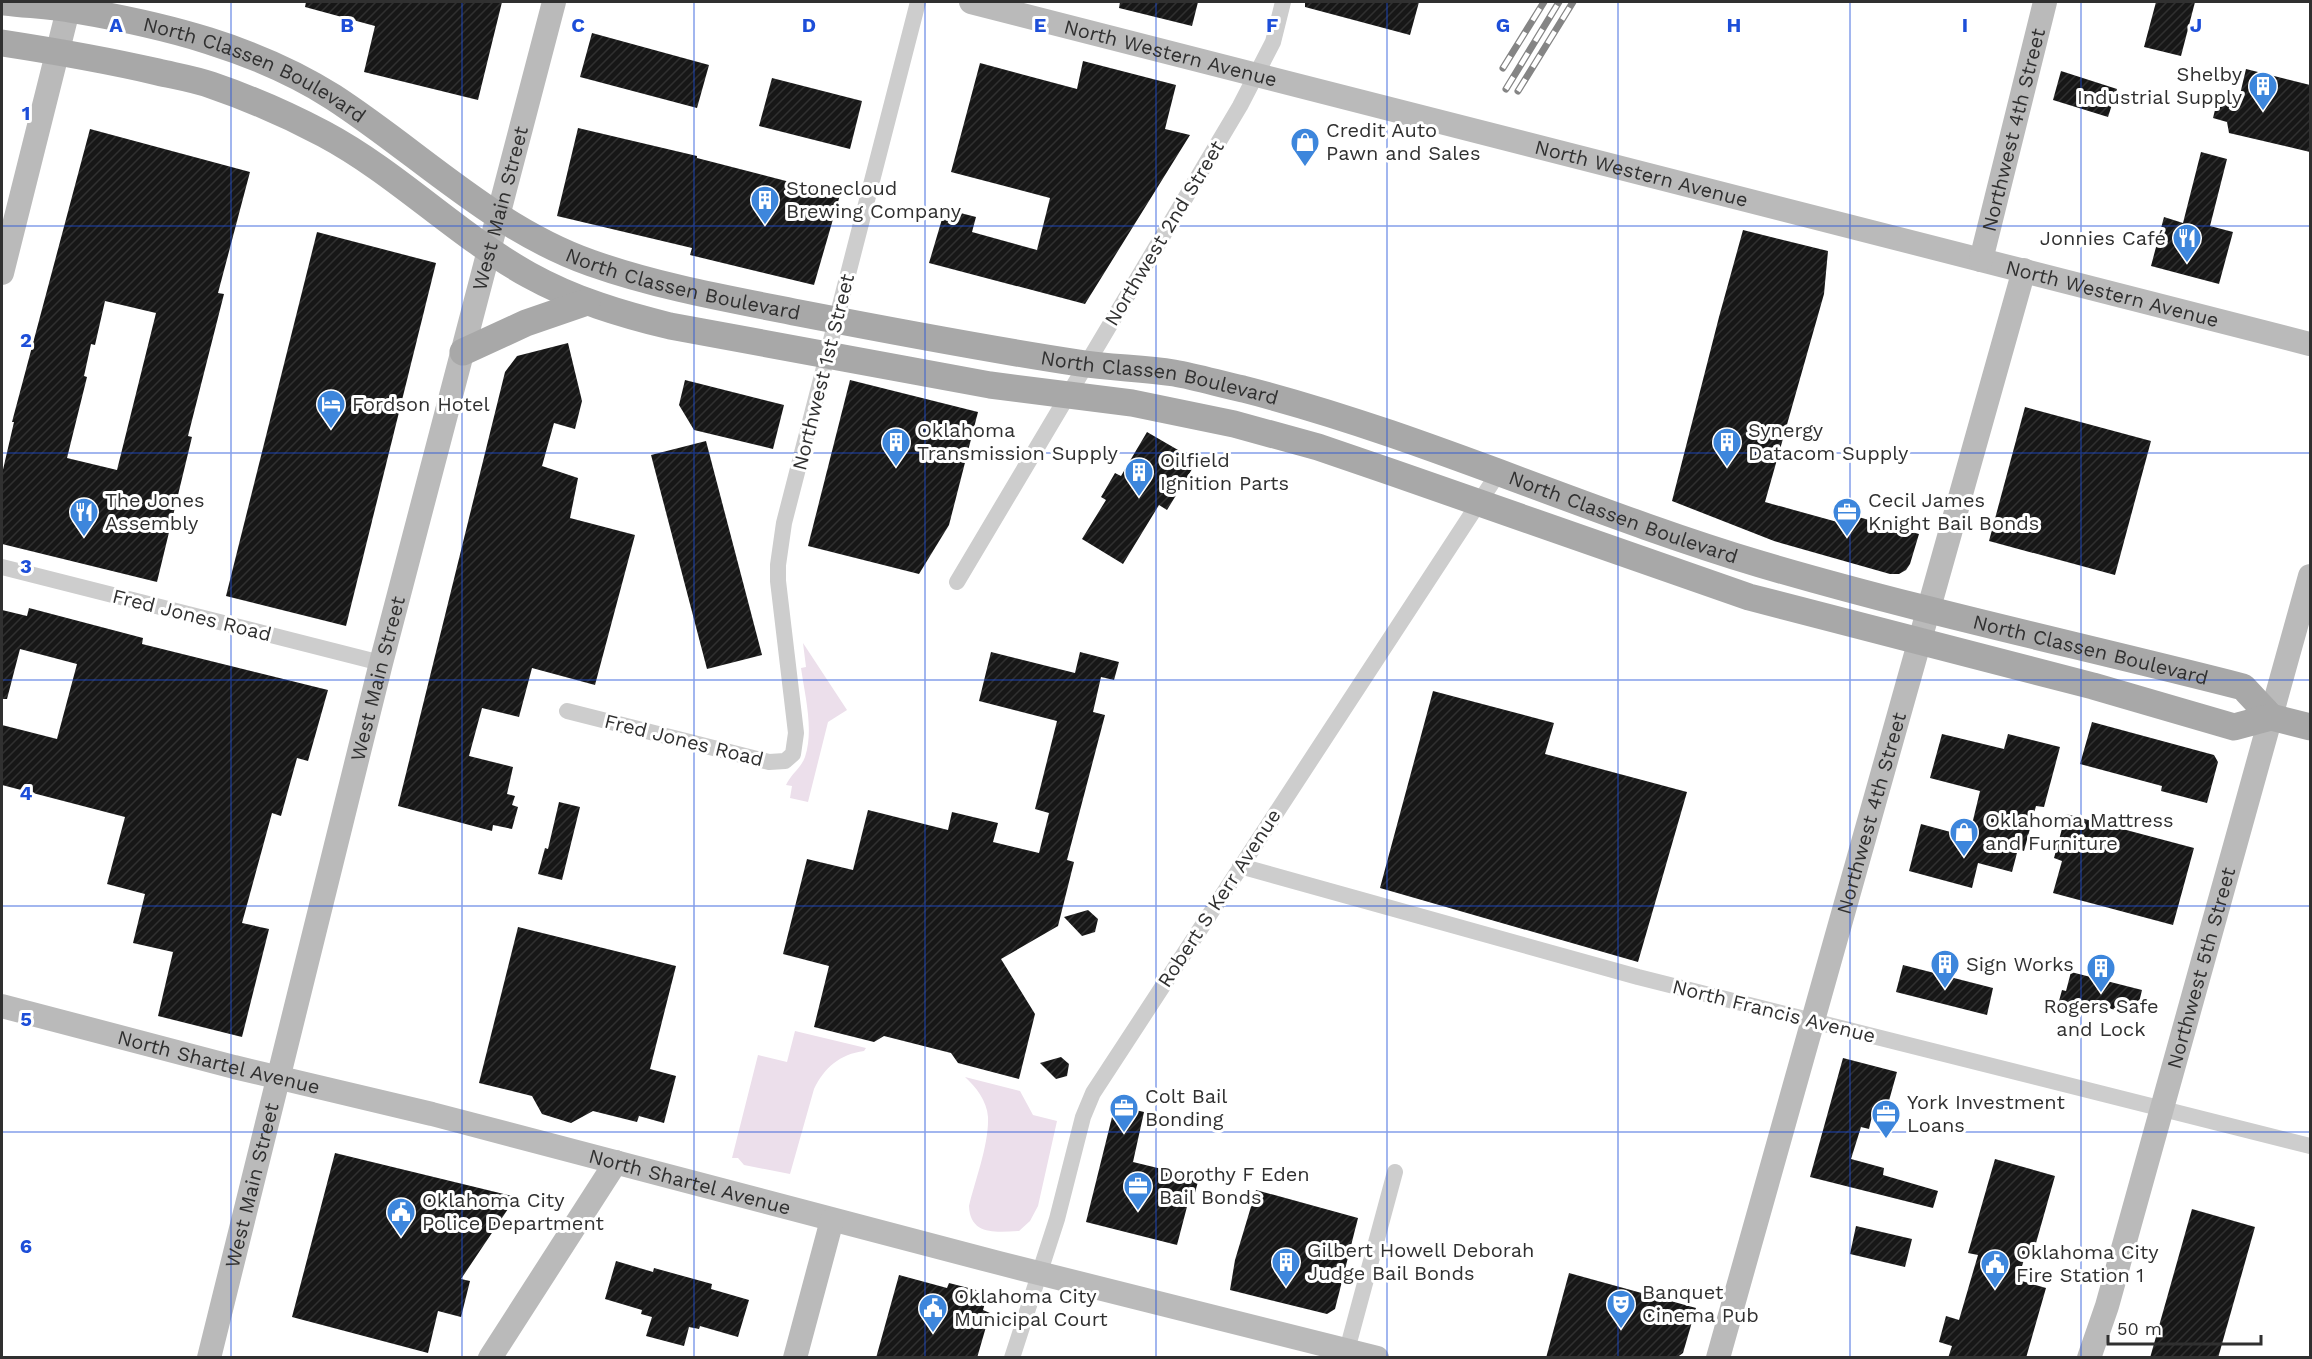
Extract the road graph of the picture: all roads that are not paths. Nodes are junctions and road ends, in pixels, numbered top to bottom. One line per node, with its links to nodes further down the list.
1 (5, 2): 7 (main road, North Classen Boulevard)
2 (554, 2): 11 (main road, West Main Street)
3 (918, 2): 17 (street, Northwest 1st Street)
4 (971, 2): 10 (main road, North Western Avenue)
5 (1283, 2): 10 (street, Northwest 2nd Street)
6 (2045, 2): 13 (main road, Northwest 4th Street)
7 (69, 5): 9 (main road); 11 (main road, North Classen Boulevard)
8 (2, 43): 9 (main road, North Classen Boulevard)
9 (58, 51): 12 (main road, North Classen Boulevard); 15 (main road)
10 (1257, 74): 13 (main road, North Western Avenue); 21 (street, Northwest 2nd Street)
11 (499, 216): 12 (main road, West Main Street); 17 (main road, North Classen Boulevard)
12 (491, 251): 16 (main road, North Classen Boulevard); 19 (main road, West Main Street)
13 (1981, 260): 14 (main road, North Western Avenue)
14 (2024, 270): 18 (main road, North Western Avenue); 28 (main road, Northwest 4th Street)
15 (2, 273)
16 (587, 302): 19 (main road); 20 (main road, North Classen Boulevard)
17 (836, 320): 20 (street, Northwest 1st Street); 21 (main road, North Classen Boulevard)
18 (2310, 344)
19 (463, 352): 30 (main road, West Main Street)
20 (827, 355): 22 (main road, North Classen Boulevard); 34 (street, Northwest 1st Street)
21 (1086, 364): 22 (street, Northwest 2nd Street); 23 (main road, North Classen Boulevard)
22 (1067, 396): 24 (main road, North Classen Boulevard); 27 (street, Northwest 2nd Street)
23 (1499, 472): 24 (street, Robert S Kerr Avenue); 28 (main road, North Classen Boulevard)
24 (1478, 503): 29 (main road, North Classen Boulevard); 35 (street, Robert S Kerr Avenue)
25 (2, 567): 30 (street, Fred Jones Road)
26 (2310, 576): 32 (main road, Northwest 5th Street)
27 (957, 582)
28 (1929, 608): 29 (main road, Northwest 4th Street); 32 (main road, North Classen Boulevard)
29 (1920, 642): 32 (main road, North Classen Boulevard); 37 (main road, Northwest 4th Street)
30 (381, 663): 38 (main road, West Main Street)
31 (567, 711): 34 (street, Fred Jones Road)
32 (2271, 717): 33 (main road, North Classen Boulevard); 39 (main road, Northwest 5th Street)
33 (2310, 727)
34 (795, 749)
35 (1240, 866): 37 (street, North Francis Avenue); 44 (street, Robert S Kerr Avenue)
36 (2, 1006): 38 (main road, North Shartel Avenue)
37 (1813, 1021): 39 (street, North Francis Avenue); 51 (main road, Northwest 4th Street)
38 (279, 1077): 41 (main road, North Shartel Avenue); 46 (main road, West Main Street)
39 (2162, 1110): 40 (street, North Francis Avenue); 52 (main road, Northwest 5th Street)
40 (2310, 1146)
41 (616, 1162): 43 (main road, North Shartel Avenue); 47 (main road)
42 (1395, 1172): 45 (street)
43 (832, 1220): 44 (main road, North Shartel Avenue); 48 (main road)
44 (1039, 1273): 45 (main road, North Shartel Avenue); 49 (street, Robert S Kerr Avenue)
45 (1347, 1350): 50 (main road, North Shartel Avenue)
46 (209, 1358)
47 (490, 1358)
48 (795, 1358)
49 (1012, 1358)
50 (1377, 1358)
51 (1718, 1358)
52 (2089, 1358)

